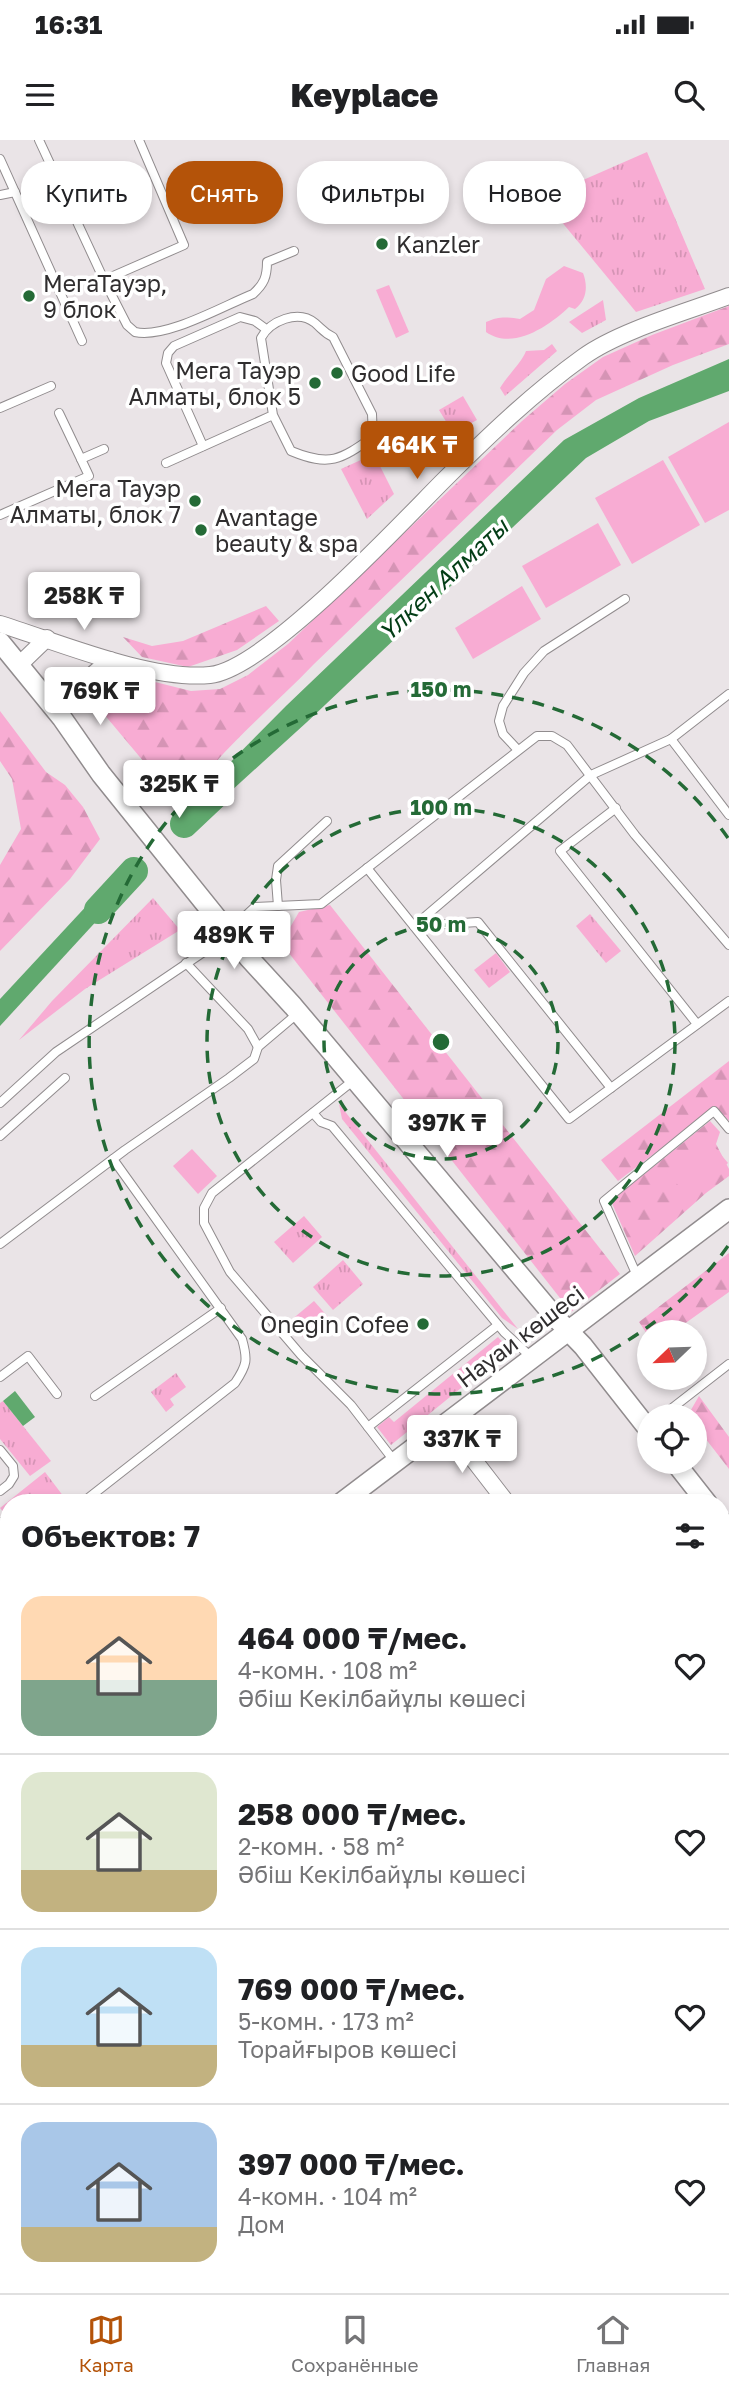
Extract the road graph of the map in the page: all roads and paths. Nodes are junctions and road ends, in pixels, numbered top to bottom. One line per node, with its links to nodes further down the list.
1 (38, 140): 7 (lane)
2 (139, 140): 7 (lane)
3 (0, 159): 4 (lane)
4 (15, 192): 5 (lane); 10 (lane)
5 (0, 195)
6 (294, 251): 7 (lane)
7 (104, 280)
8 (729, 296): 24 (street)
9 (266, 329): 14 (lane); 14 (lane); 15 (lane)
10 (82, 341)
11 (51, 386): 12 (lane)
12 (0, 408)
13 (59, 413): 17 (lane)
14 (273, 415): 15 (lane)
15 (203, 446): 18 (lane)
16 (104, 449): 17 (lane)
17 (81, 459): 19 (lane)
18 (166, 463)
19 (0, 515)
20 (625, 599): 29 (lane)
21 (0, 624): 22 (street)
22 (47, 638): 24 (street); 25 (street)
23 (0, 642): 25 (street)
24 (110, 660): 27 (street)
25 (19, 665): 27 (street)
26 (729, 694): 28 (lane)
27 (57, 713): 37 (street)
28 (671, 739): 30 (lane); 32 (lane)
29 (517, 750): 30 (lane); 34 (lane)
30 (591, 775): 31 (lane); 36 (lane)
31 (616, 808): 38 (lane); 42 (lane)
32 (729, 816)
33 (327, 821): 35 (lane)
34 (367, 868): 35 (lane); 36 (lane)
35 (278, 906): 37 (lane)
36 (414, 926): 46 (lane); 46 (lane)
37 (232, 928): 39 (lane); 41 (street)
38 (729, 945)
39 (186, 962): 43 (lane); 47 (lane)
40 (729, 1001): 42 (lane)
41 (295, 1009): 43 (lane); 45 (street)
42 (697, 1024): 46 (lane)
43 (258, 1047): 51 (lane)
44 (65, 1078): 50 (lane)
45 (354, 1080): 48 (lane); 57 (street)
46 (611, 1088)
47 (0, 1103)
48 (313, 1113): 56 (lane); 66 (lane)
49 (729, 1129): 54 (lane)
50 (0, 1136)
51 (113, 1159): 53 (lane); 55 (lane)
52 (729, 1209): 54 (street, Науаи көшесі)
53 (0, 1244)
54 (638, 1278): 57 (street, Науаи көшесі)
55 (221, 1308): 62 (lane); 71 (lane)
56 (498, 1325): 58 (lane); 66 (lane)
57 (569, 1330): 58 (street, Науаи көшесі); 64 (street)
58 (532, 1359): 65 (street, Науаи көшесі)
59 (729, 1364): 63 (lane)
60 (2, 1372): 61 (lane)
61 (57, 1394)
62 (94, 1395)
63 (679, 1404)
64 (637, 1408)
65 (446, 1424): 68 (street, Науаи көшесі); 73 (street)
66 (368, 1427): 68 (lane)
67 (0, 1450): 70 (lane)
68 (395, 1462): 72 (street, Науаи көшесі)
69 (684, 1474): 74 (street)
70 (0, 1491)
71 (93, 1494)
72 (353, 1494)
73 (500, 1494)
74 (700, 1494)

